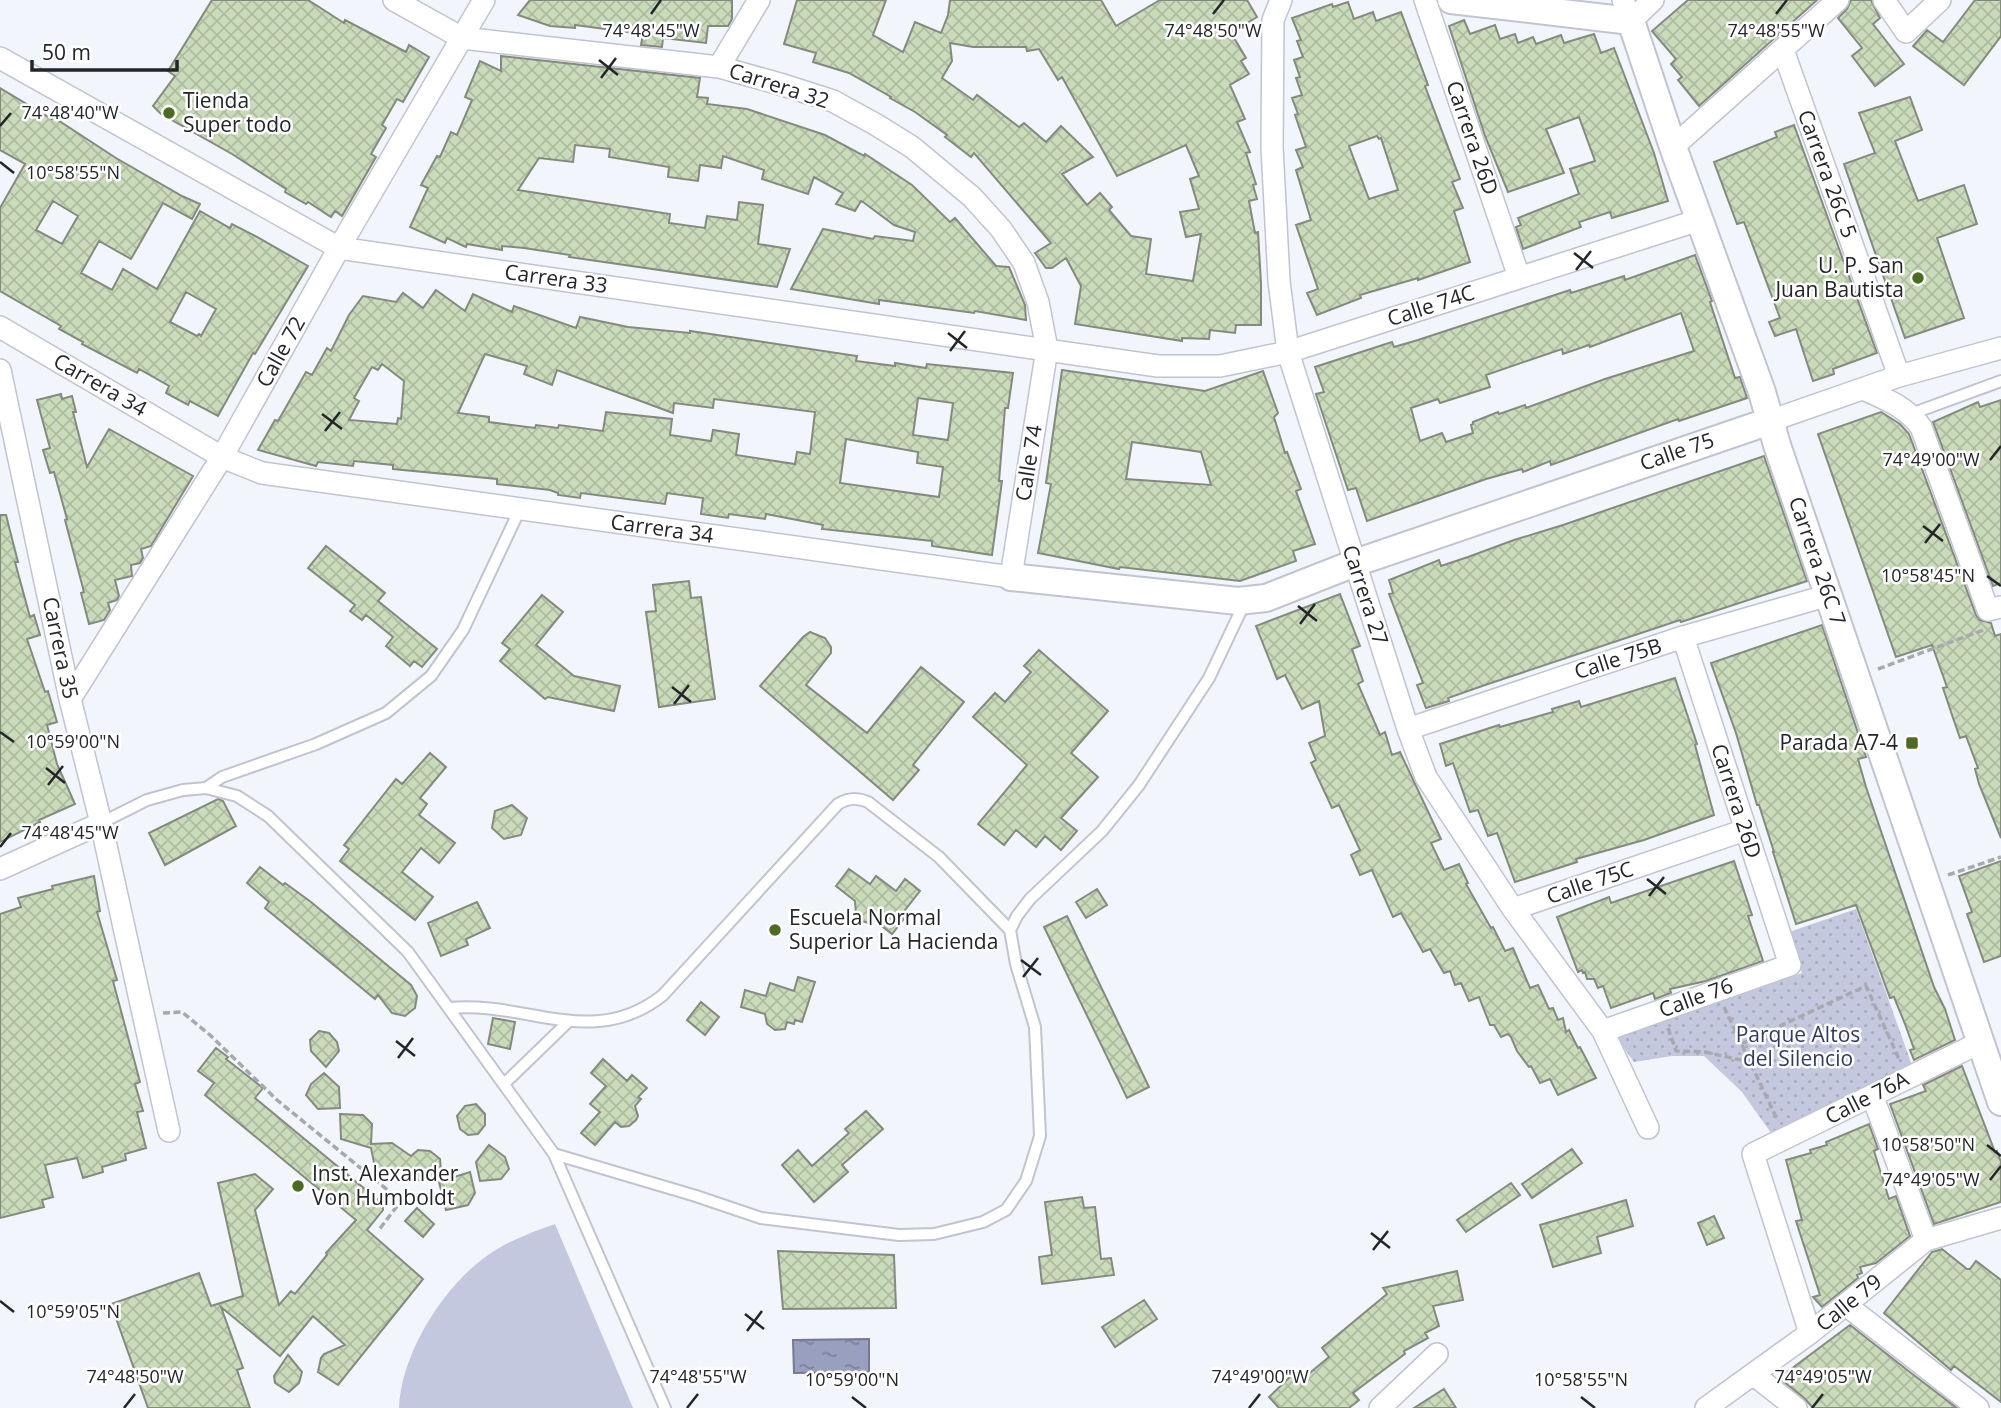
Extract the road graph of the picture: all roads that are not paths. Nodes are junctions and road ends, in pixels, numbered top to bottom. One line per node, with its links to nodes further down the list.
1 (394, 0): 12 (street, Carrera 32)
2 (484, 0): 12 (street, Calle 72)
3 (759, 0): 15 (street)
4 (1281, 0): 23 (street, Carrera 27)
5 (1425, 0): 19 (street, Carrera 26D)
6 (1451, 0): 11 (street)
7 (1653, 0): 11 (street)
8 (1838, 0): 13 (street)
9 (1884, 0): 10 (street)
10 (1940, 0)
11 (1627, 10): 16 (street, Carrera 26C 7)
12 (462, 38): 15 (street, Carrera 32); 18 (street, Calle 72)
13 (1783, 50): 16 (street); 26 (street, Carrera 26C 5)
14 (0, 58): 18 (street, Carrera 33)
15 (719, 67): 22 (street, Carrera 32)
16 (1673, 147): 17 (street, Carrera 26C 7)
17 (1699, 220): 19 (street, Calle 74C); 30 (street, Carrera 26C 7)
18 (339, 248): 22 (street, Carrera 33); 31 (street, Calle 72)
19 (1519, 277): 23 (street, Calle 74C)
20 (0, 327): 31 (street, Carrera 34)
21 (2001, 348): 26 (street, Calle 75)
22 (1047, 349): 24 (street, Carrera 33); 34 (street, Calle 74)
23 (1288, 352): 24 (street, Calle 74C); 33 (street, Carrera 27)
24 (1158, 366)
25 (0, 370): 39 (street, Carrera 35)
26 (1899, 376): 28 (street, Calle 75)
27 (2001, 381): 29 (lane)
28 (1863, 389): 29 (street); 30 (street, Calle 75)
29 (1911, 414): 37 (street)
30 (1770, 421): 33 (street, Calle 75); 35 (street, Carrera 26C 7)
31 (222, 457): 32 (street, Carrera 34); 39 (street, Calle 72)
32 (520, 509): 34 (street, Carrera 34); 41 (lane)
33 (1355, 563): 36 (street, Carrera 34); 40 (street, Carrera 27)
34 (1011, 577): 36 (street, Carrera 34)
35 (1829, 595): 38 (street, Calle 75B); 51 (street, Carrera 26C 7)
36 (1245, 600): 46 (lane)
37 (1994, 608)
38 (1683, 637): 40 (street, Calle 75B); 43 (street, Carrera 26D)
39 (70, 699): 42 (street, Carrera 35)
40 (1408, 729): 45 (street, Carrera 27)
41 (206, 788): 42 (lane); 48 (lane)
42 (101, 823): 44 (street); 56 (street, Carrera 35)
43 (1745, 830): 45 (street, Calle 75C); 47 (street, Carrera 26D)
44 (0, 869)
45 (1513, 909): 50 (street, Carrera 27)
46 (1010, 930): 49 (lane); 57 (lane)
47 (1790, 965): 50 (street, Calle 76)
48 (449, 1008): 49 (lane); 52 (lane)
49 (568, 1022): 52 (lane)
50 (1603, 1031): 55 (street, Carrera 27)
51 (1981, 1042): 53 (street, Calle 76A); 54 (street, Carrera 26C 7)
52 (504, 1084): 57 (lane)
53 (1872, 1095): 59 (street); 61 (street, Calle 76A)
54 (2001, 1102)
55 (1648, 1128)
56 (169, 1131)
57 (554, 1154): 64 (lane)
58 (2001, 1218): 59 (street, Calle 79)
59 (1926, 1240): 60 (street, Calle 79)
60 (1846, 1305): 61 (street, Calle 79); 68 (street)
61 (1810, 1333): 63 (street, Calle 79)
62 (1437, 1354): 65 (street)
63 (1754, 1375): 66 (street, Calle 79); 67 (street)
64 (665, 1408)
65 (1380, 1408)
66 (1706, 1408)
67 (1796, 1408)
68 (1978, 1408)

